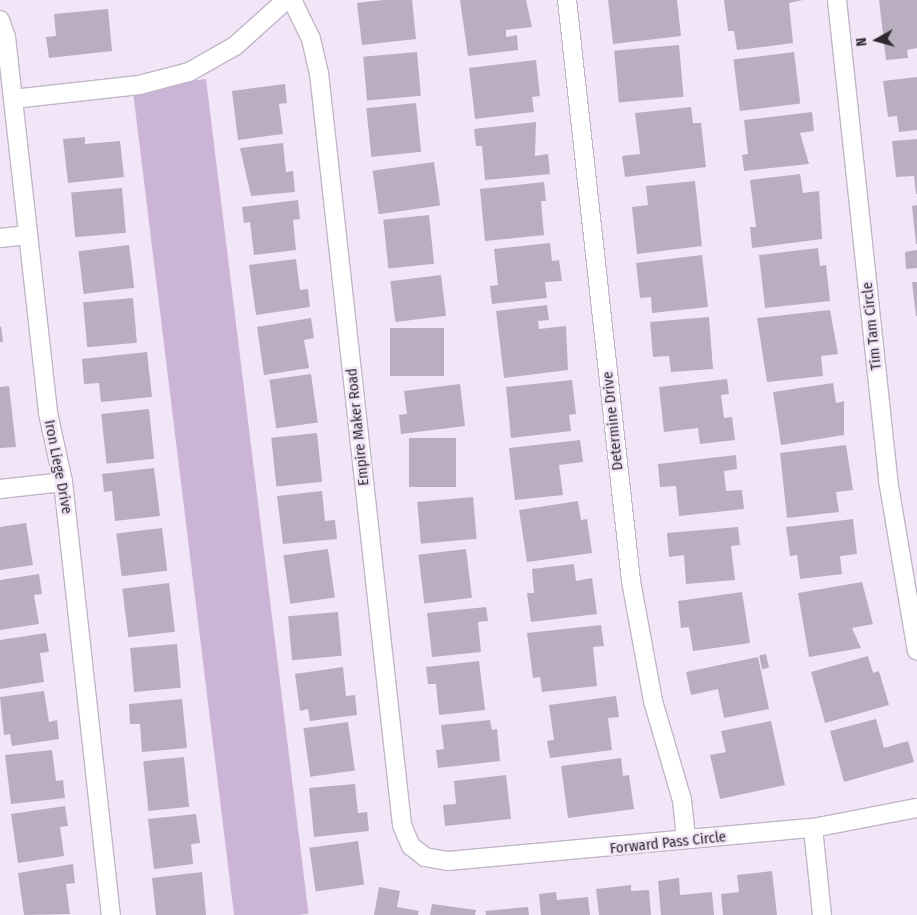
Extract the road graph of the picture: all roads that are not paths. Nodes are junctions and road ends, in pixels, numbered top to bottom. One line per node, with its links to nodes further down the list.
1 (286, 0): 6 (street)
2 (292, 0): 15 (street, Empire Maker Road)
3 (567, 0): 14 (street, Determine Drive)
4 (837, 0): 11 (street, Tim Tam Circle)
5 (0, 20): 6 (street, Iron Liege Drive)
6 (13, 99): 7 (street, Iron Liege Drive)
7 (28, 235): 8 (street); 9 (street, Iron Liege Drive)
8 (0, 238)
9 (64, 482): 10 (street); 16 (street, Iron Liege Drive)
10 (0, 489)
11 (917, 651)
12 (917, 808): 13 (street, Forward Pass Circle)
13 (813, 828): 14 (street, Forward Pass Circle); 17 (street)
14 (686, 838): 15 (street, Forward Pass Circle)
15 (418, 853)
16 (111, 915)
17 (822, 915)

